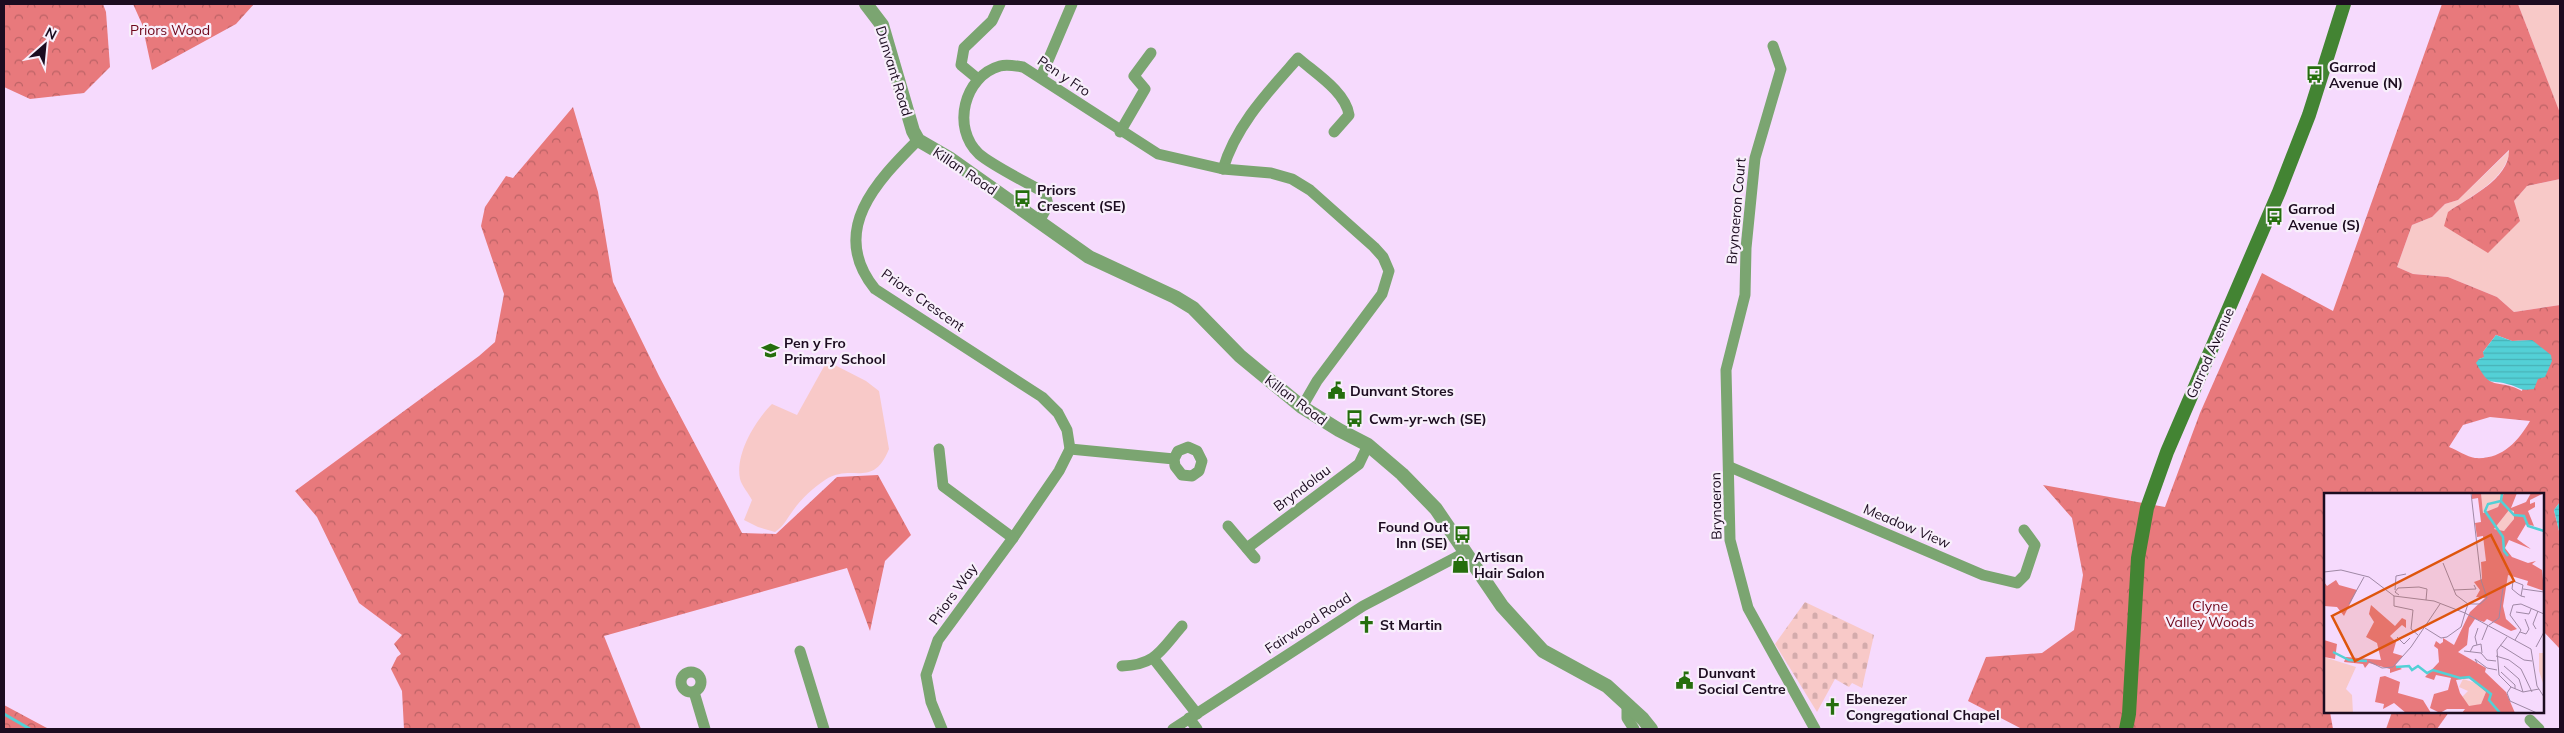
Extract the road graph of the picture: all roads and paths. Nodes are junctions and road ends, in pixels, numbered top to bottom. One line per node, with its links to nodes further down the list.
1 (866, 4): 11 (street, Dunvant Road)
2 (1000, 4): 8 (street)
3 (1072, 4): 7 (street)
4 (2344, 4): 43 (main road, Garrod Avenue)
5 (1773, 46): 14 (street, Brynaeron Court)
6 (1151, 53): 9 (street)
7 (1041, 77): 8 (street, Pen y Fro); 9 (street, Pen y Fro)
8 (978, 80): 13 (street, Pen y Fro)
9 (1120, 132): 12 (street, Pen y Fro)
10 (1334, 132): 12 (street)
11 (918, 140): 13 (street, Killan Road); 18 (street, Priors Crescent)
12 (1223, 169): 15 (street, Pen y Fro)
13 (1039, 222): 15 (street, Killan Road)
14 (1745, 295): 20 (street, Brynaeron)
15 (1302, 407): 16 (street, Killan Road)
16 (1368, 445): 24 (street, Bryndolau); 25 (street, Killan Road)
17 (939, 449): 23 (street)
18 (1070, 449): 19 (street); 23 (street, Priors Way)
19 (1174, 459)
20 (1730, 467): 22 (street, Meadow View); 42 (street, Brynaeron)
21 (1228, 526): 24 (street)
22 (2024, 530)
23 (1013, 538): 37 (street, Priors Way)
24 (1247, 548): 26 (street)
25 (1466, 552): 32 (street, Killan Road); 33 (street, Fairwood Road)
26 (1256, 558)
27 (1182, 626): 29 (street)
28 (800, 651): 36 (street)
29 (1154, 659): 30 (street); 33 (street)
30 (1122, 666)
31 (694, 692): 35 (street)
32 (1627, 704): 40 (street); 41 (street, Killan Road)
33 (1193, 716): 38 (street, Fairwood Road); 39 (street)
34 (2530, 720): 44 (street)
35 (706, 729)
36 (824, 729)
37 (942, 729)
38 (1173, 729)
39 (1197, 729)
40 (1634, 729)
41 (1651, 729)
42 (1815, 729)
43 (2126, 729)
44 (2539, 729)

